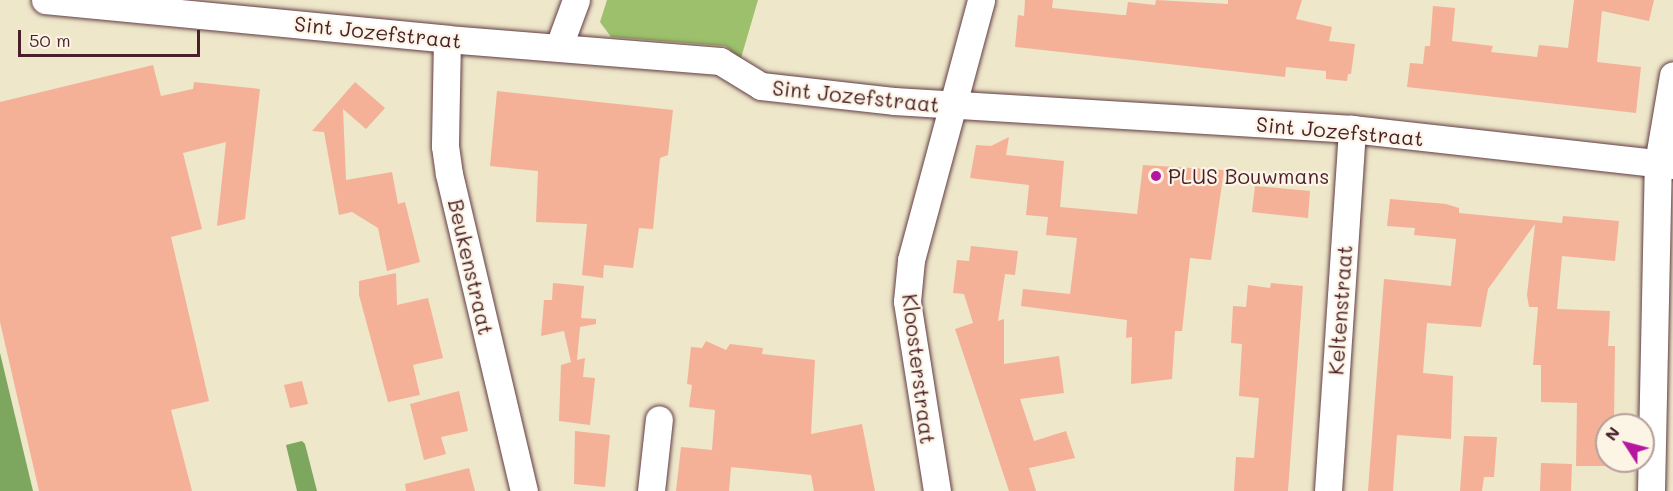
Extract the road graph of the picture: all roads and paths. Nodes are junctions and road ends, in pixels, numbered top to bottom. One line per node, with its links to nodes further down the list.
1 (45, 0): 4 (street, Sint Jozefstraat)
2 (576, 0): 6 (street)
3 (981, 0): 8 (street, Kloosterstraat)
4 (123, 3): 5 (street, Sint Jozefstraat)
5 (447, 39): 6 (street, Sint Jozefstraat); 12 (street, Beukenstraat)
6 (559, 46): 8 (street, Sint Jozefstraat)
7 (1673, 75): 10 (street)
8 (951, 107): 9 (street, Sint Jozefstraat); 14 (street, Kloosterstraat)
9 (1352, 129): 10 (street, Sint Jozefstraat); 15 (street, Keltenstraat)
10 (1665, 164): 16 (street)
11 (659, 419): 13 (street)
12 (524, 491)
13 (651, 491)
14 (937, 491)
15 (1328, 491)
16 (1651, 491)

